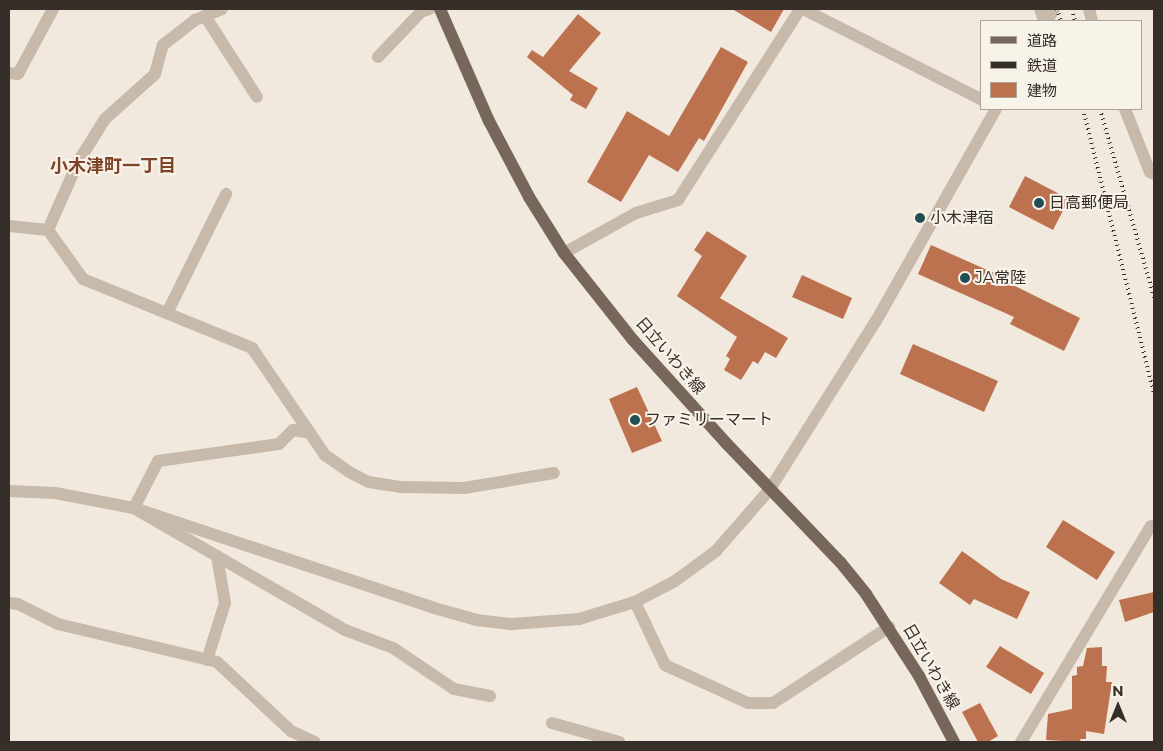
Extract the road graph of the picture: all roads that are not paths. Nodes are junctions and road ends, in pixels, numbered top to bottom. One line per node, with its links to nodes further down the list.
1 (53, 9): 10 (street)
2 (222, 9): 7 (street)
3 (429, 9): 9 (street)
4 (440, 9): 19 (main road, 日立いわき線)
5 (801, 9): 12 (street); 19 (street)
6 (1054, 9): 8 (street)
7 (205, 16): 11 (street); 18 (street)
8 (1046, 20)
9 (378, 57)
10 (9, 73)
11 (257, 97)
12 (980, 99)
13 (995, 110): 23 (street)
14 (1125, 110): 15 (street)
15 (1154, 174)
16 (226, 194): 20 (street)
17 (9, 226): 18 (street)
18 (48, 230): 20 (street)
19 (564, 253): 23 (main road, 日立いわき線)
20 (167, 313): 21 (street)
21 (310, 433): 22 (street); 25 (street)
22 (554, 473)
23 (770, 488): 28 (street); 30 (main road, 日立いわき線)
24 (9, 490): 25 (street)
25 (134, 508): 27 (street); 28 (street)
26 (1151, 526): 37 (street)
27 (217, 556): 31 (street); 32 (street)
28 (635, 602): 30 (street)
29 (9, 603): 31 (street)
30 (889, 627): 36 (main road, 日立いわき線)
31 (207, 660): 34 (street)
32 (490, 696)
33 (552, 723): 35 (street)
34 (315, 742)
35 (619, 742)
36 (954, 742)
37 (1021, 742)

